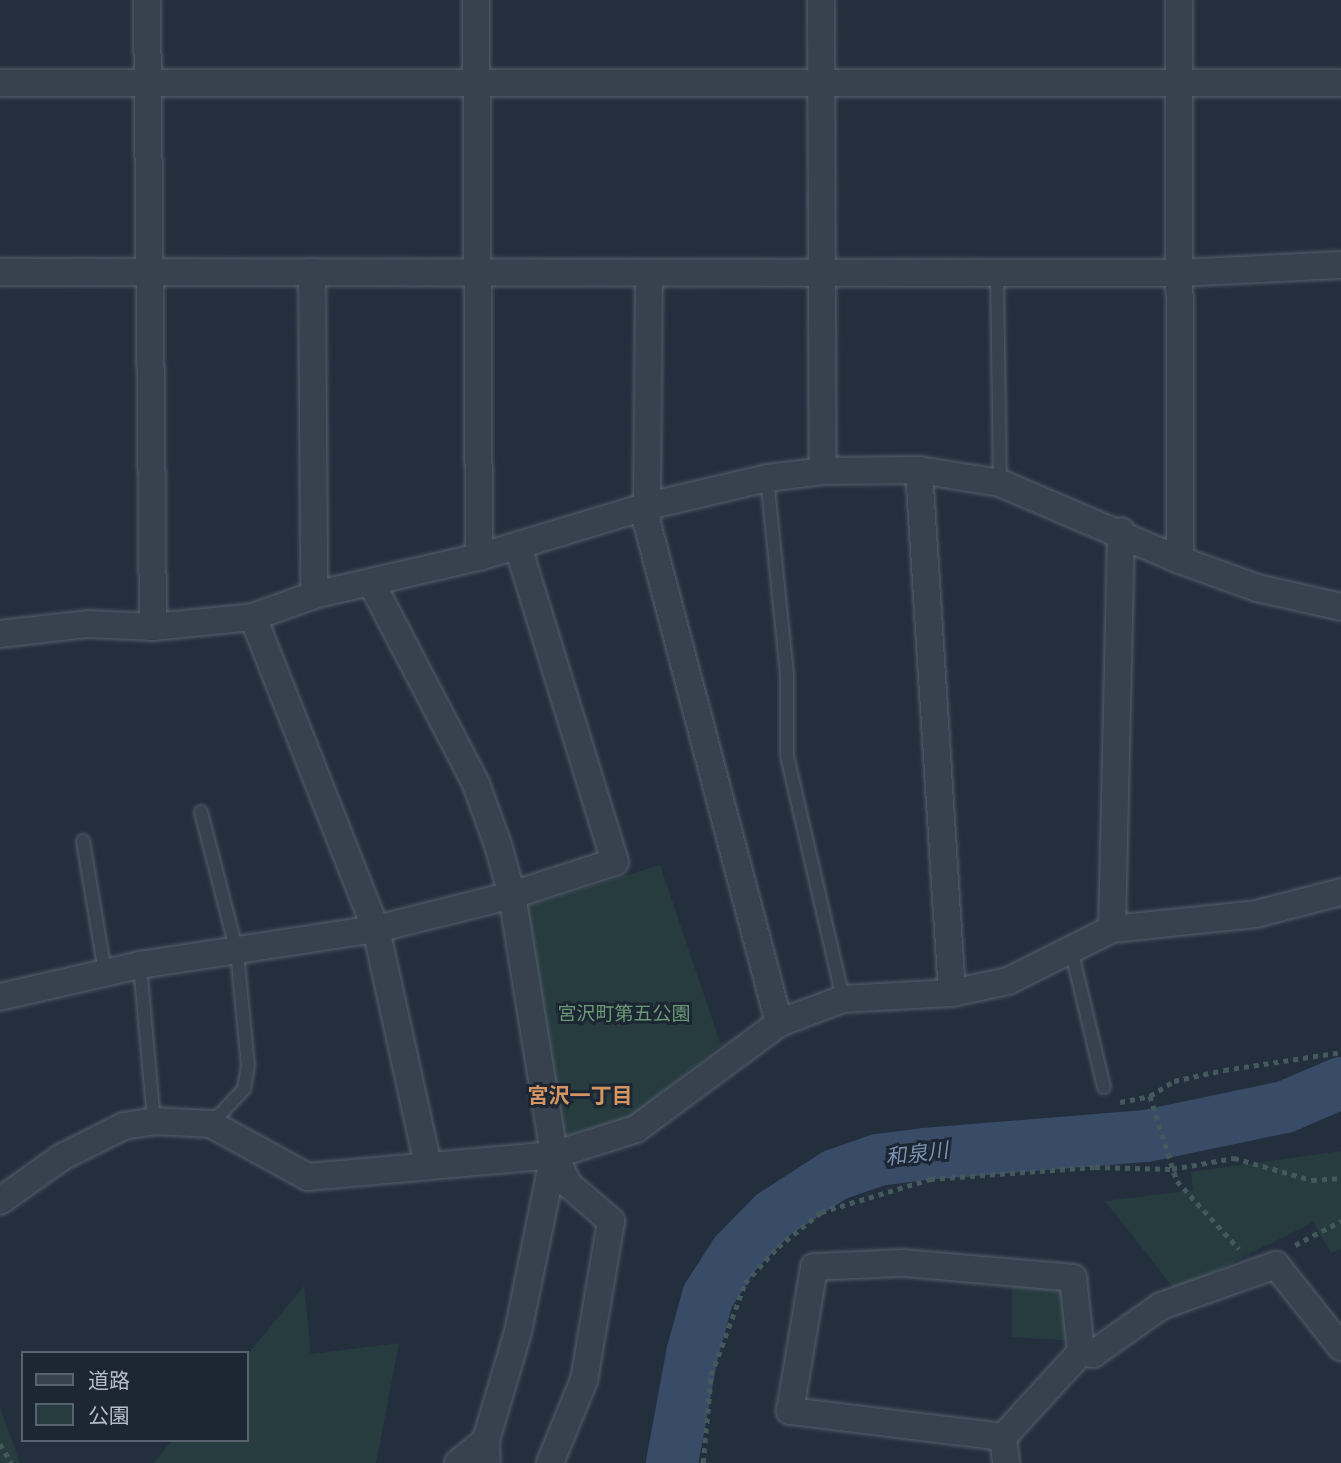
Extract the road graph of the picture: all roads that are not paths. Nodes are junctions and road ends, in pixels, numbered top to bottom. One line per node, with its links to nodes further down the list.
1 (147, 0): 6 (street)
2 (476, 0): 7 (street)
3 (821, 0): 8 (street)
4 (1180, 0): 9 (street)
5 (0, 83): 6 (street)
6 (146, 83): 7 (street); 13 (street)
7 (477, 83): 8 (street); 15 (street)
8 (822, 83): 9 (street); 16 (street)
9 (1179, 83): 10 (street); 19 (street)
10 (1341, 83)
11 (1341, 265): 19 (street)
12 (0, 272): 13 (street)
13 (148, 272): 14 (street); 33 (street)
14 (312, 272): 15 (street); 30 (street)
15 (478, 272): 18 (street); 27 (street)
16 (822, 272): 17 (street); 18 (street); 21 (street)
17 (997, 272): 19 (street); 23 (lane)
18 (649, 273): 24 (street)
19 (1179, 273): 28 (street)
20 (919, 470): 21 (street); 23 (street); 45 (street)
21 (823, 471): 22 (street)
22 (767, 478): 24 (street); 47 (lane)
23 (1000, 483): 25 (street)
24 (648, 506): 26 (street); 48 (street)
25 (1121, 531): 28 (street); 40 (street)
26 (517, 546): 27 (street); 38 (street)
27 (479, 557): 29 (street)
28 (1180, 560): 31 (street)
29 (371, 582): 30 (street); 38 (street)
30 (314, 595): 32 (street)
31 (1341, 607)
32 (253, 617): 33 (street); 39 (street)
33 (153, 627): 34 (street)
34 (0, 634)
35 (201, 812): 42 (lane)
36 (83, 841): 44 (lane)
37 (1341, 892): 40 (street)
38 (512, 895): 39 (street); 52 (street)
39 (376, 929): 42 (street); 53 (street)
40 (1112, 929): 41 (street)
41 (1071, 949): 45 (street); 49 (lane)
42 (237, 952): 43 (street); 51 (lane)
43 (140, 965): 44 (street); 50 (lane)
44 (105, 974): 46 (street)
45 (952, 993): 47 (street)
46 (0, 997)
47 (843, 999): 48 (street)
48 (779, 1023): 52 (street)
49 (1104, 1087)
50 (154, 1121): 51 (street); 54 (street)
51 (211, 1124): 53 (street)
52 (555, 1155): 53 (street); 58 (street); 60 (street)
53 (428, 1165)
54 (0, 1201)
55 (1341, 1347): 56 (street)
56 (1081, 1352): 57 (street); 57 (street)
57 (1003, 1437): 61 (street)
58 (487, 1452): 59 (street)
59 (458, 1463)
60 (550, 1463)
61 (1006, 1463)

